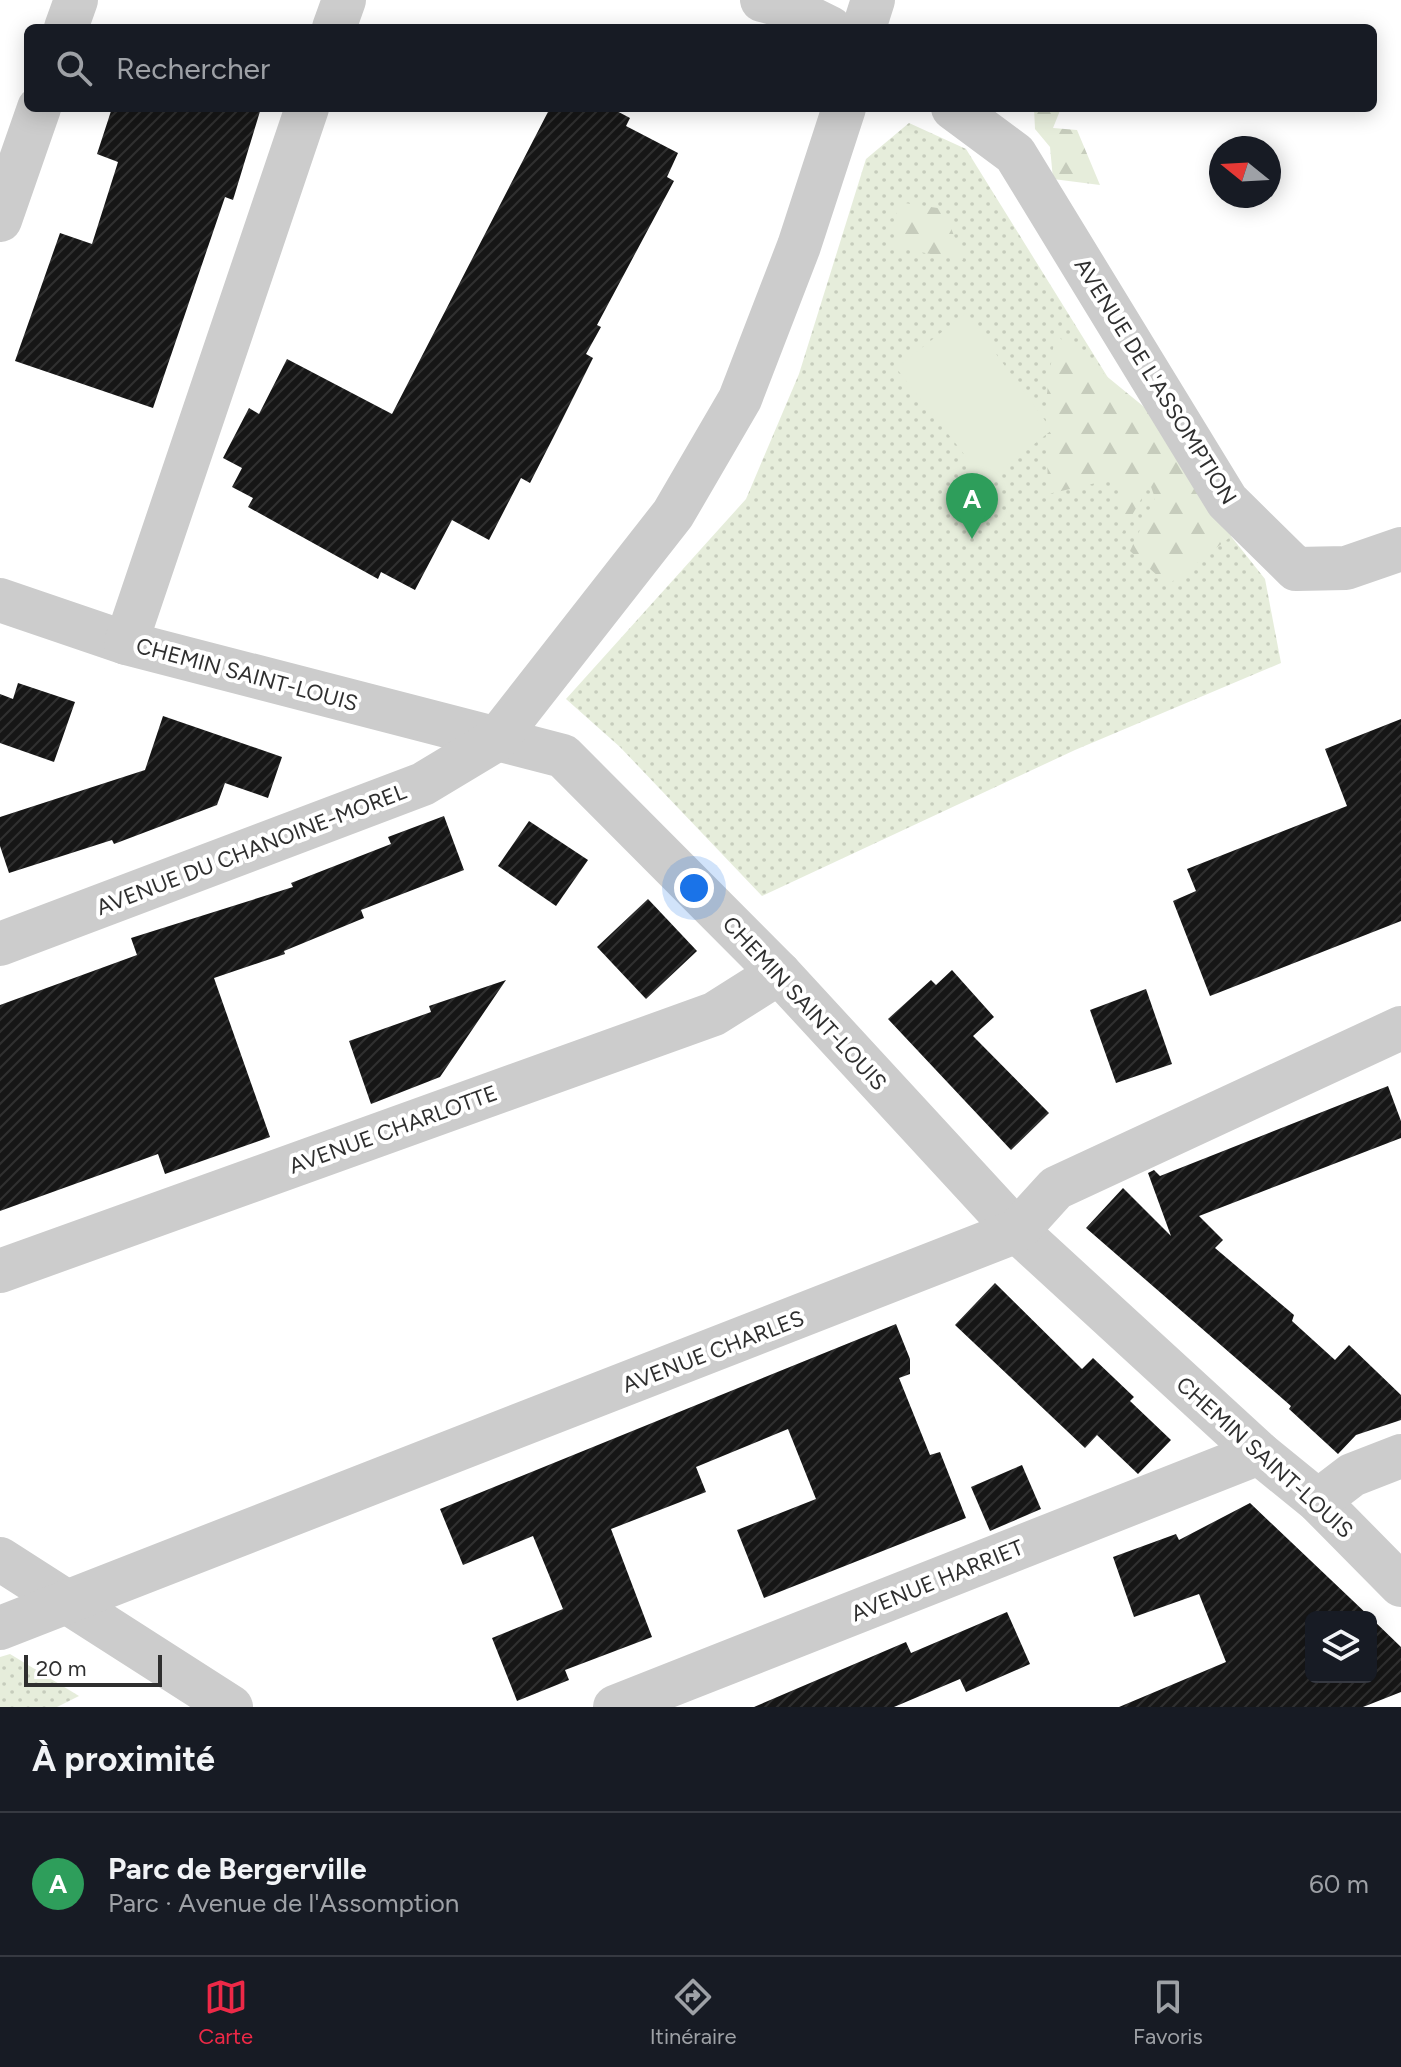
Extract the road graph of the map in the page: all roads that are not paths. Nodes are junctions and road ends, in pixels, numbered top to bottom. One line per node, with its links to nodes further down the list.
1 (76, 0): 5 (street)
2 (344, 0): 6 (street)
3 (762, 0): 7 (street)
4 (873, 0): 8 (street)
5 (67, 24)
6 (335, 24)
7 (822, 24)
8 (865, 24)
9 (38, 112): 13 (street)
10 (306, 112): 16 (street)
11 (843, 112): 17 (street)
12 (958, 112): 14 (street, AVENUE DE L'ASSOMPTION)
13 (0, 220)
14 (1401, 549)
15 (0, 600): 16 (street, CHEMIN SAINT-LOUIS)
16 (126, 643): 17 (street, CHEMIN SAINT-LOUIS)
17 (496, 740): 18 (street, AVENUE DU CHANOINE-MOREL); 19 (street, CHEMIN SAINT-LOUIS)
18 (0, 944)
19 (779, 973): 21 (street, CHEMIN SAINT-LOUIS); 22 (street, AVENUE CHARLOTTE)
20 (1401, 1028): 21 (street, AVENUE CHARLES)
21 (1017, 1231): 23 (street, CHEMIN SAINT-LOUIS); 28 (street, AVENUE CHARLES)
22 (0, 1271)
23 (1259, 1453): 25 (street, CHEMIN SAINT-LOUIS); 31 (street, AVENUE HARRIET)
24 (1401, 1456): 25 (street)
25 (1318, 1501): 27 (street, CHEMIN SAINT-LOUIS)
26 (0, 1559): 28 (street)
27 (1401, 1585)
28 (68, 1605): 29 (street, AVENUE CHARLES); 30 (street)
29 (0, 1628)
30 (231, 1707)
31 (615, 1707)

